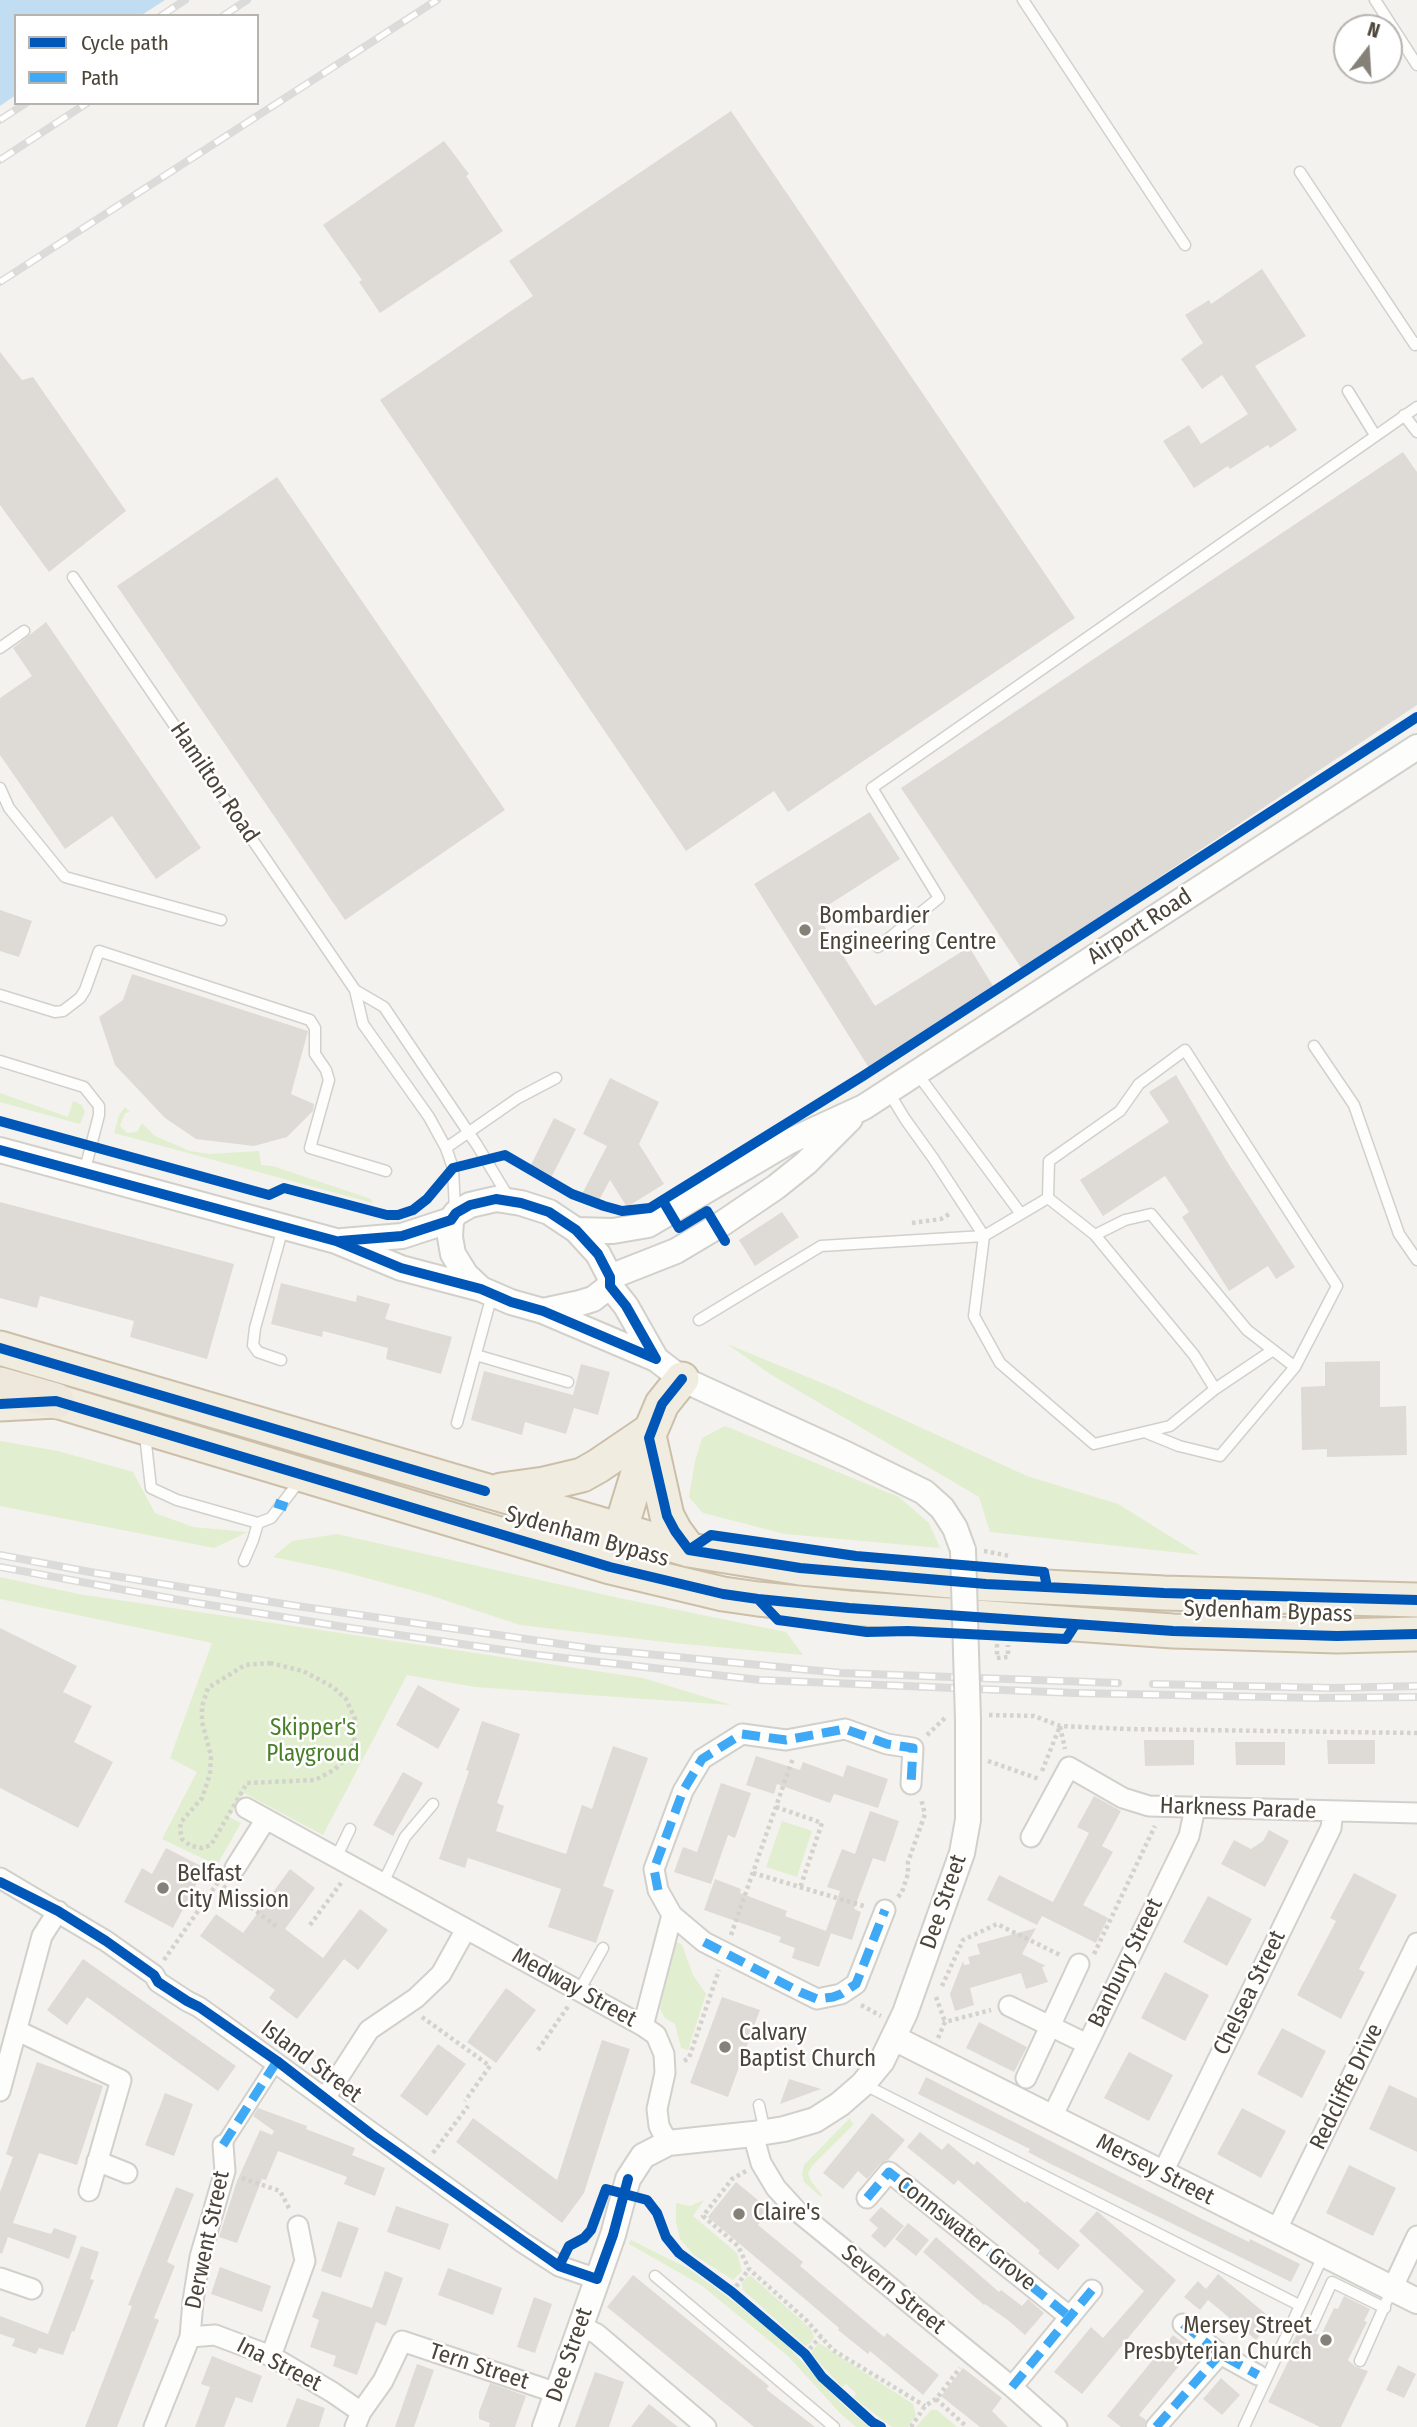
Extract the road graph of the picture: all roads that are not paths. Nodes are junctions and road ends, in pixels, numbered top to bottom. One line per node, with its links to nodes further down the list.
1 (1023, 0): 5 (lane)
2 (1375, 0): 3 (lane)
3 (1417, 65)
4 (1300, 172): 6 (lane)
5 (1185, 245)
6 (1417, 343)
7 (1348, 391): 11 (lane)
8 (1417, 407): 9 (lane)
9 (1404, 415): 10 (lane); 11 (lane)
10 (1417, 432)
11 (1375, 435): 19 (lane)
12 (73, 577): 20 (lane, Hamilton Road)
13 (24, 631): 14 (lane)
14 (0, 648)
15 (1417, 747): 24 (street, Airport Road)
16 (0, 788): 17 (lane)
17 (4, 808): 18 (lane)
18 (221, 920)
19 (878, 947)
20 (355, 990): 28 (lane, Hamilton Road); 29 (lane, Hamilton Road)
21 (0, 995): 31 (lane)
22 (1314, 1046): 42 (lane)
23 (0, 1061): 32 (lane)
24 (915, 1072): 26 (street, Airport Road); 35 (lane)
25 (556, 1078): 28 (lane)
26 (888, 1090): 27 (street, Airport Road); 40 (lane)
27 (863, 1107): 38 (street, Airport Road); 43 (street, Airport Road)
28 (469, 1133): 29 (lane); 34 (lane, Hamilton Road)
29 (446, 1148): 36 (lane, Hamilton Road)
30 (0, 1150): 32 (street)
31 (386, 1171)
32 (84, 1173): 37 (street)
33 (1048, 1198): 35 (lane); 39 (lane); 52 (lane)
34 (510, 1201): 36 (street); 38 (street)
35 (1021, 1214): 40 (lane)
36 (453, 1217): 41 (street); 44 (street)
37 (284, 1228): 41 (street); 51 (lane)
38 (576, 1230): 43 (street)
39 (1096, 1235): 48 (lane); 56 (lane)
40 (984, 1236): 46 (lane); 61 (lane)
41 (336, 1241): 44 (street)
42 (1417, 1260)
43 (610, 1282): 45 (street); 50 (street, Dee Street)
44 (487, 1292): 45 (street); 49 (lane)
45 (543, 1311): 50 (street, Dee Street)
46 (699, 1320)
47 (0, 1348): 64 (highway, Sydenham Bypass)
48 (1273, 1350): 52 (lane); 56 (lane)
49 (475, 1355): 54 (lane); 59 (lane)
50 (656, 1359): 53 (street, Dee Street)
51 (281, 1360)
52 (1295, 1367): 61 (lane)
53 (682, 1379): 62 (highway); 97 (street, Dee Street, bridge)
54 (568, 1382)
55 (0, 1385): 57 (highway)
56 (1215, 1389): 61 (lane)
57 (56, 1401): 58 (highway); 60 (highway, Sydenham Bypass)
58 (0, 1404)
59 (457, 1423)
60 (144, 1428): 63 (highway, Sydenham Bypass); 65 (lane)
61 (1145, 1432)
62 (650, 1434): 64 (highway); 66 (highway); 67 (highway)
63 (304, 1476): 65 (lane); 69 (highway, Sydenham Bypass)
64 (485, 1491): 66 (highway, Sydenham Bypass)
65 (258, 1523): 68 (lane)
66 (620, 1531): 67 (highway, Sydenham Bypass); 69 (highway)
67 (689, 1550): 70 (highway, Sydenham Bypass)
68 (244, 1561)
69 (610, 1567): 71 (highway, Sydenham Bypass)
70 (1417, 1600)
71 (1417, 1634)
72 (911, 1784): 87 (street)
73 (433, 1804): 84 (lane)
74 (1195, 1808): 76 (street, Harkness Parade); 80 (street, Harkness Parade); 98 (street, Banbury Street)
75 (239, 1809): 78 (street, Medway Street)
76 (1333, 1811): 77 (street, Harkness Parade); 111 (street, Chelsea Street)
77 (1417, 1813)
78 (266, 1819): 81 (street, Medway Street); 82 (street)
79 (351, 1829): 81 (lane)
80 (1031, 1837)
81 (345, 1862): 84 (street, Medway Street)
82 (235, 1868)
83 (0, 1878): 86 (street, Island Street)
84 (383, 1883): 88 (street, Medway Street)
85 (885, 1910): 87 (street)
86 (58, 1912): 96 (street); 99 (street, Island Street)
87 (673, 1915): 94 (street)
88 (466, 1928): 92 (street, Medway Street); 103 (street, Island Street)
89 (1417, 1943): 115 (street, Redcliffe Drive)
90 (603, 1948): 92 (lane)
91 (1079, 1964): 95 (street)
92 (579, 1991): 94 (street, Medway Street)
93 (1009, 2006): 95 (street)
94 (643, 2026): 107 (street, Medway Street)
95 (1050, 2026): 98 (street); 100 (street)
96 (18, 2031): 102 (street); 109 (street)
97 (894, 2038): 101 (street, Dee Street); 105 (street, Mersey Street)
98 (1087, 2044): 105 (street, Banbury Street)
99 (277, 2062): 103 (street, Island Street); 108 (street, Derwent Street)
100 (1026, 2078)
101 (863, 2084): 106 (street, Dee Street); 125 (lane)
102 (0, 2091)
103 (325, 2098): 120 (street, Island Street)
104 (759, 2105): 106 (lane)
105 (1052, 2117): 111 (street, Mersey Street)
106 (759, 2133): 107 (street, Dee Street); 135 (street, Severn Street)
107 (668, 2143): 120 (street, Dee Street)
108 (223, 2145): 130 (street, Derwent Street)
109 (97, 2161): 110 (street); 112 (street)
110 (128, 2173)
111 (1162, 2174): 115 (street, Mersey Street)
112 (89, 2190)
113 (867, 2198): 126 (street, Connswater Grove)
114 (298, 2226): 132 (street)
115 (1276, 2231): 117 (street, Mersey Street)
116 (1417, 2236): 123 (street)
117 (1324, 2255): 123 (street, Mersey Street); 125 (lane)
118 (655, 2276): 141 (lane)
119 (0, 2278): 121 (street)
120 (597, 2279): 128 (street, Dee Street)
121 (32, 2289)
122 (1092, 2290): 126 (street)
123 (1388, 2298): 124 (street, Mersey Street); 129 (lane); 133 (lane)
124 (1417, 2301)
125 (1300, 2305): 134 (lane)
126 (1070, 2317): 135 (street)
127 (1182, 2324): 131 (street)
128 (581, 2326): 136 (street, Dee Street); 140 (street)
129 (1312, 2326)
130 (190, 2337): 132 (street, Ina Street); 138 (street, Derwent Street)
131 (1220, 2354): 134 (street); 143 (street)
132 (271, 2356): 137 (street, Ina Street)
133 (1360, 2361)
134 (1262, 2377): 144 (lane)
135 (1012, 2387): 142 (street, Severn Street)
136 (557, 2393): 137 (street, Tern Street); 139 (street, Dee Street)
137 (358, 2420)
138 (155, 2427)
139 (545, 2427)
140 (706, 2427)
141 (834, 2427)
142 (1057, 2427)
143 (1156, 2427)
144 (1244, 2427)

